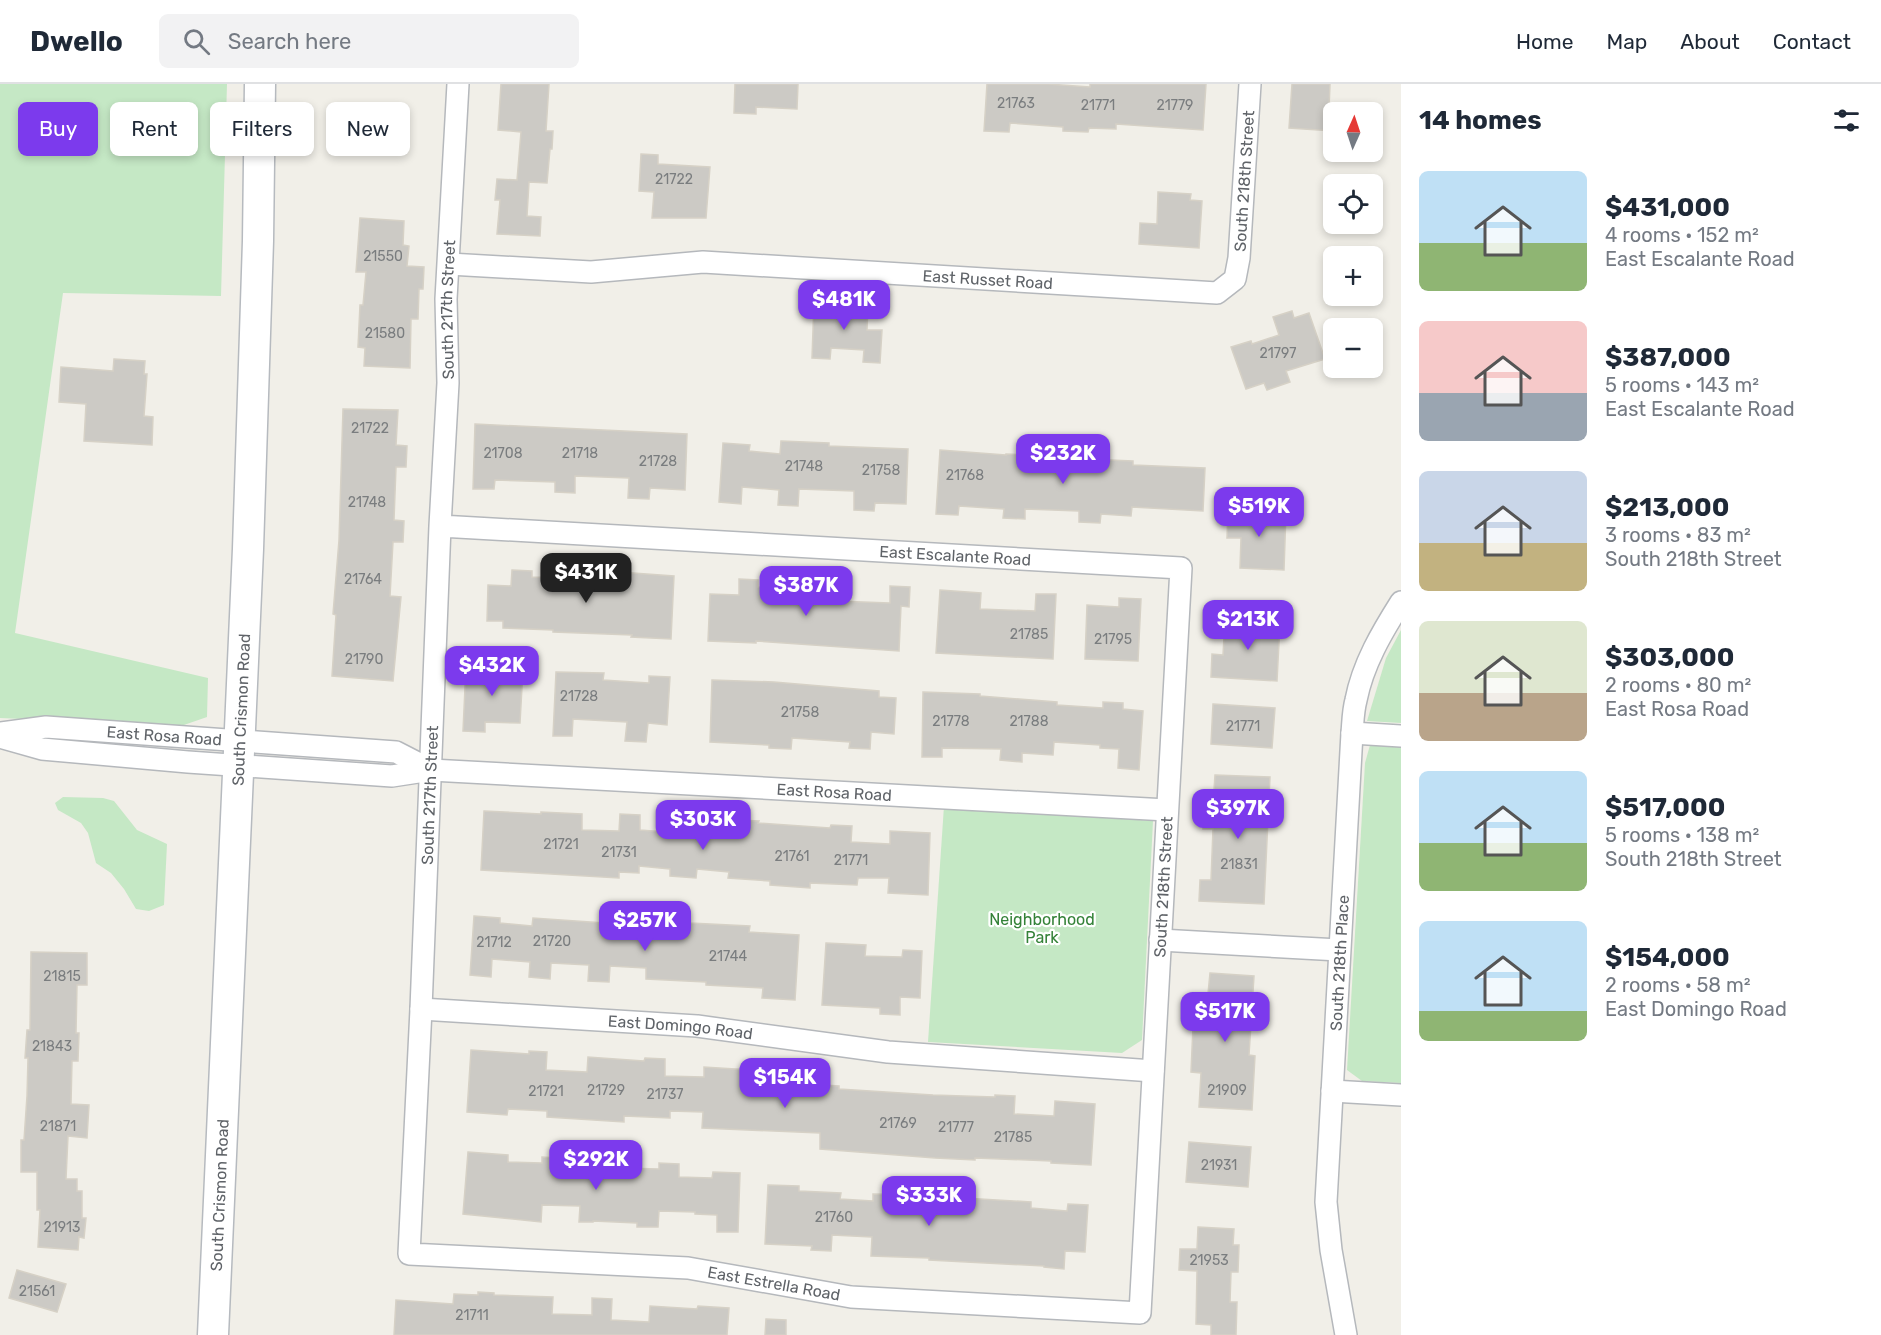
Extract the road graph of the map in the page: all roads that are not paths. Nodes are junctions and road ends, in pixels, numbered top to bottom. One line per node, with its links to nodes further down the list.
1 (260, 84): 12 (street, South Crismon Road)
2 (458, 84): 4 (street, South 217th Street)
3 (1250, 84): 5 (street, South 218th Street)
4 (449, 264): 5 (street, East Russet Road); 6 (street, South 217th Street)
5 (1235, 279)
6 (440, 526): 7 (street, East Escalante Road); 13 (street, South 217th Street)
7 (1181, 568): 14 (street, South 218th Street)
8 (1401, 602): 9 (street, South 218th Place)
9 (1352, 733): 11 (street); 16 (street, South 218th Place)
10 (0, 735): 12 (street, East Rosa Road)
11 (1401, 736)
12 (239, 753): 13 (street, East Rosa Road); 24 (street, South Crismon Road)
13 (431, 770): 14 (street, East Rosa Road); 17 (street, South 217th Street)
14 (1167, 810): 15 (street, South 218th Street)
15 (1160, 940): 16 (street); 18 (street, South 218th Street)
16 (1339, 950): 19 (street, South 218th Place)
17 (422, 1009): 18 (street, East Domingo Road); 21 (street, South 217th Street)
18 (1153, 1071): 22 (street, South 218th Street)
19 (1332, 1091): 20 (street); 23 (street, South 218th Place)
20 (1401, 1095)
21 (409, 1254): 22 (street, East Estrella Road)
22 (1140, 1313)
23 (1347, 1334)
24 (213, 1335)

